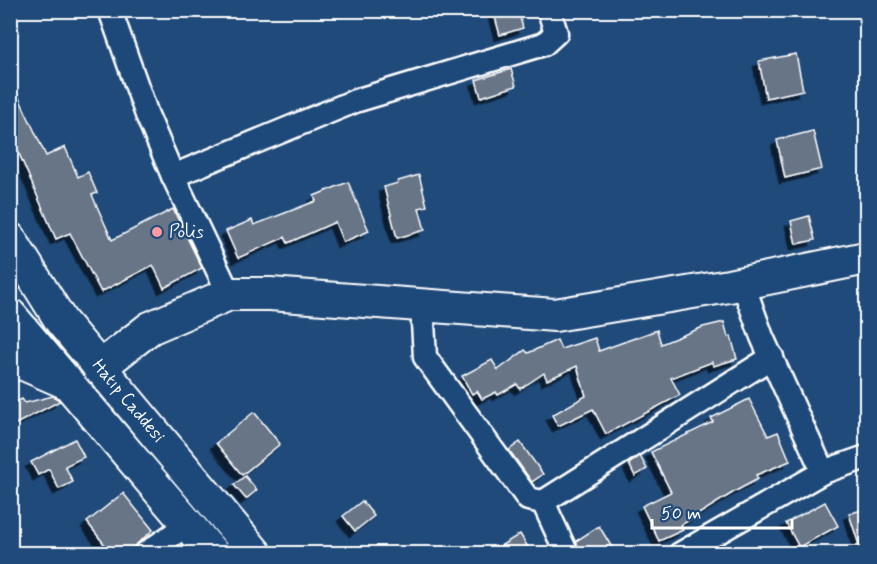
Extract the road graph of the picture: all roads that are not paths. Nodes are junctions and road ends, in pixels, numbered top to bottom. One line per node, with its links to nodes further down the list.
1 (110, 10): 3 (street)
2 (549, 10): 3 (street)
3 (173, 176): 7 (street)
4 (10, 239): 12 (street, Hatıp Caddesi)
5 (867, 258): 6 (street)
6 (742, 284): 8 (street); 10 (street)
7 (229, 294): 8 (street); 12 (street)
8 (422, 305): 16 (street)
9 (10, 315): 13 (street, Hatıp Caddesi)
10 (771, 357): 15 (street); 16 (street)
11 (10, 363): 13 (street)
12 (99, 368): 20 (street, Hatıp Caddesi)
13 (67, 383): 17 (street, Hatıp Caddesi)
14 (867, 457): 15 (street)
15 (823, 472): 22 (street)
16 (543, 502): 21 (street)
17 (188, 524): 18 (street); 19 (street, Hatıp Caddesi)
18 (144, 554)
19 (213, 554)
20 (256, 554)
21 (567, 554)
22 (680, 554)

